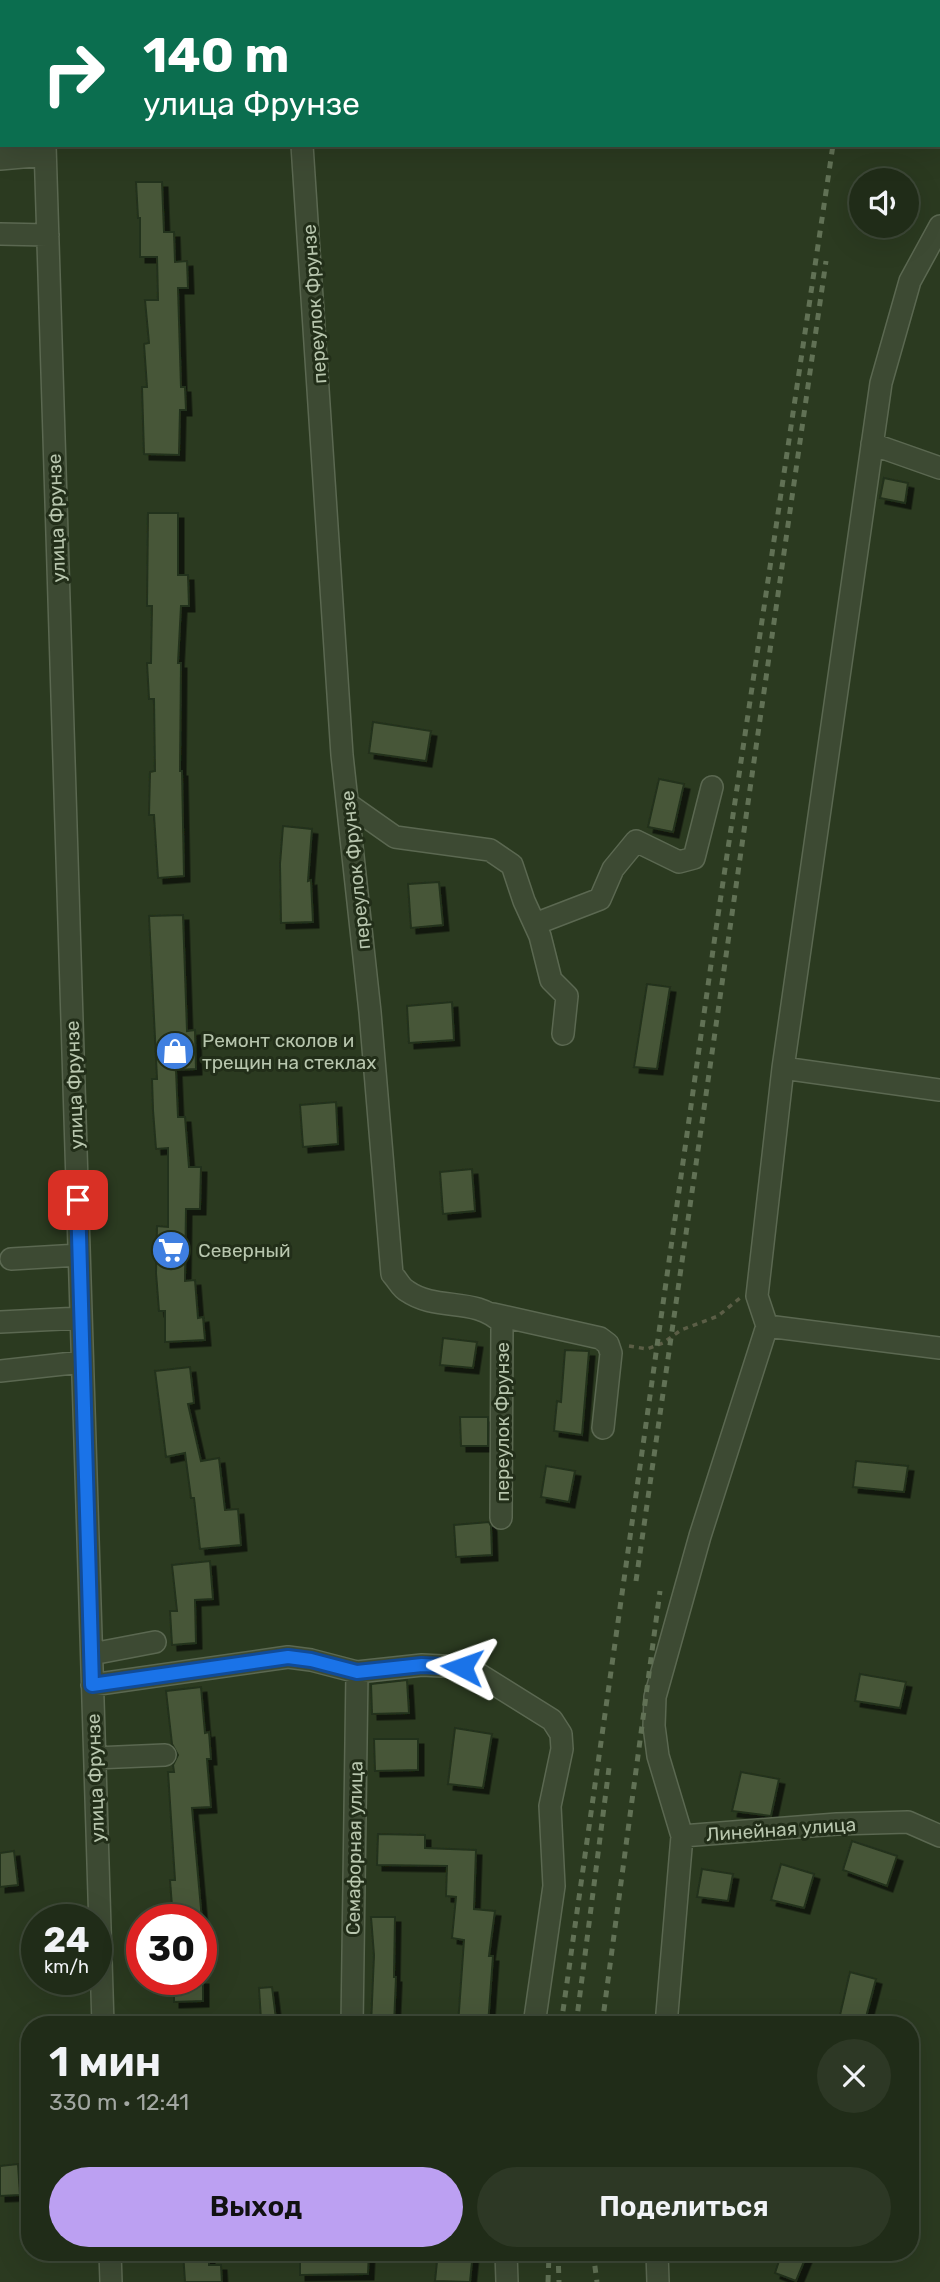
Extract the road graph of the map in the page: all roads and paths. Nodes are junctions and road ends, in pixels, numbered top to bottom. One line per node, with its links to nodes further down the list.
1 (302, 147): 10 (street, переулок Фрунзе)
2 (44, 149): 3 (street); 6 (street, улица Фрунзе)
3 (0, 159)
4 (940, 226): 7 (street)
5 (0, 234): 6 (street)
6 (48, 234): 15 (street, улица Фрунзе)
7 (872, 444): 8 (street); 13 (street)
8 (940, 468)
9 (712, 788): 11 (street)
10 (348, 804): 11 (street); 18 (street, переулок Фрунзе)
11 (534, 924): 12 (street)
12 (563, 1034)
13 (783, 1068): 14 (street); 17 (street)
14 (940, 1090)
15 (79, 1255): 16 (street); 19 (street, улица Фрунзе)
16 (11, 1259)
17 (757, 1296): 21 (street); 22 (path)
18 (493, 1314): 22 (street); 27 (street, переулок Фрунзе)
19 (81, 1318): 20 (street); 24 (street, улица Фрунзе)
20 (0, 1322)
21 (767, 1326): 23 (street); 34 (street)
22 (600, 1338): 26 (street)
23 (940, 1348)
24 (82, 1362): 25 (street); 29 (street, улица Фрунзе)
25 (0, 1371)
26 (603, 1428)
27 (501, 1518)
28 (155, 1642): 29 (street)
29 (92, 1654): 31 (street, улица Фрунзе)
30 (357, 1672): 31 (street); 37 (street, Семафорная улица); 38 (street)
31 (92, 1685): 33 (street, улица Фрунзе)
32 (165, 1755): 33 (street)
33 (95, 1758): 36 (street, улица Фрунзе)
34 (682, 1836): 35 (street, Линейная улица); 39 (street, Линейная улица)
35 (940, 1836)
36 (103, 2016)
37 (352, 2016)
38 (535, 2016)
39 (667, 2016)
40 (110, 2261): 43 (street)
41 (506, 2261): 44 (street)
42 (657, 2261): 45 (street)
43 (111, 2282)
44 (507, 2282)
45 (658, 2282)

